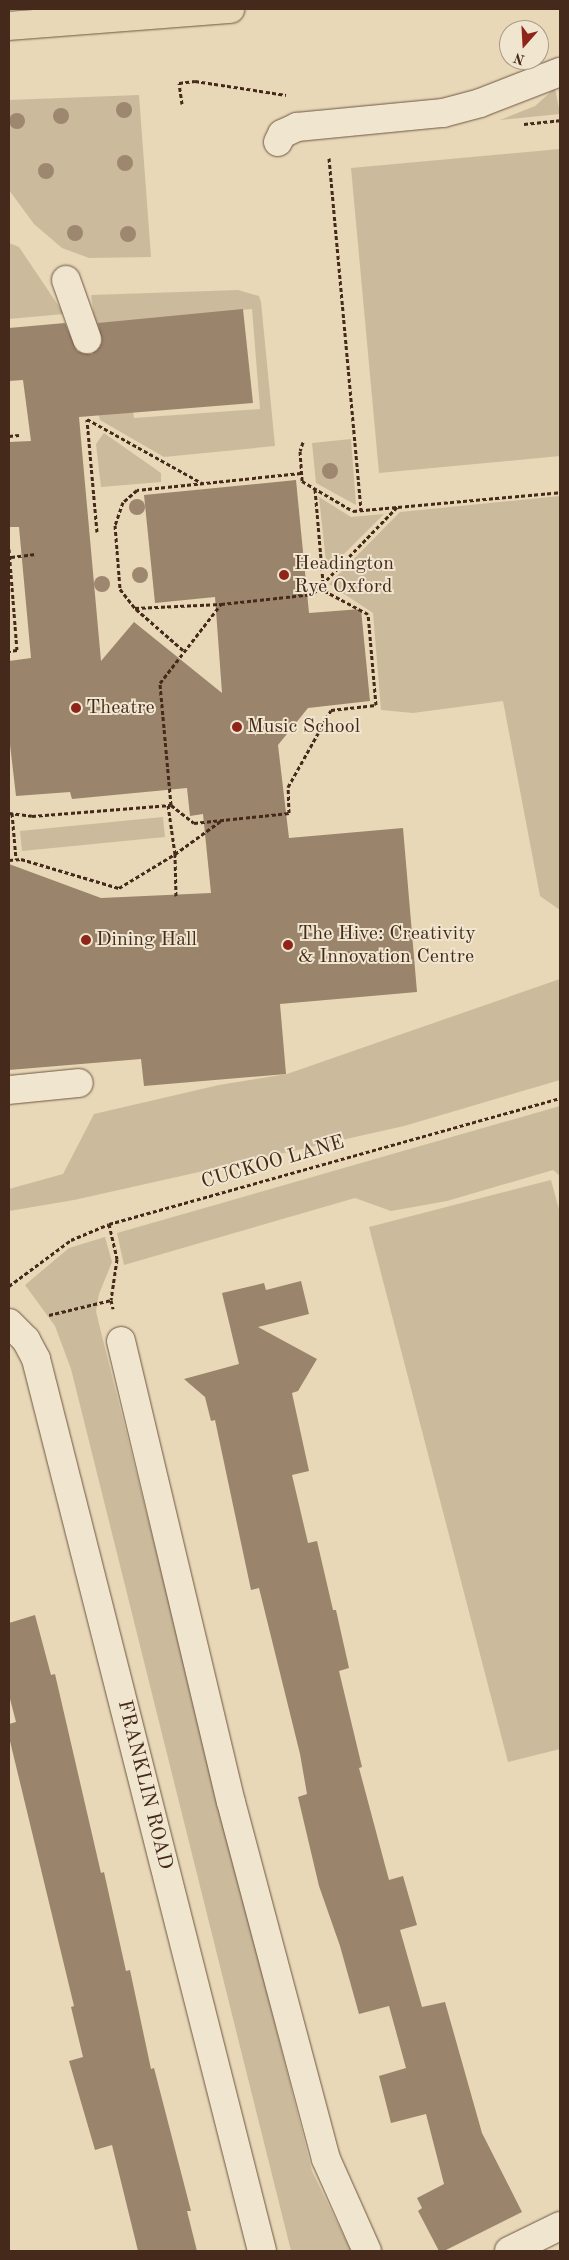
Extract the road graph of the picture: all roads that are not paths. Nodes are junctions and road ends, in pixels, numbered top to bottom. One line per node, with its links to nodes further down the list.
1 (230, 9): 2 (main road)
2 (9, 26)
3 (560, 72): 4 (street)
4 (278, 142)
5 (66, 280): 6 (street)
6 (87, 339)
7 (79, 1083): 8 (street)
8 (9, 1090)
9 (10, 1324): 12 (street, FRANKLIN ROAD)
10 (121, 1341): 13 (street)
11 (560, 2226): 14 (street)
12 (262, 2251)
13 (367, 2251)
14 (509, 2251)

